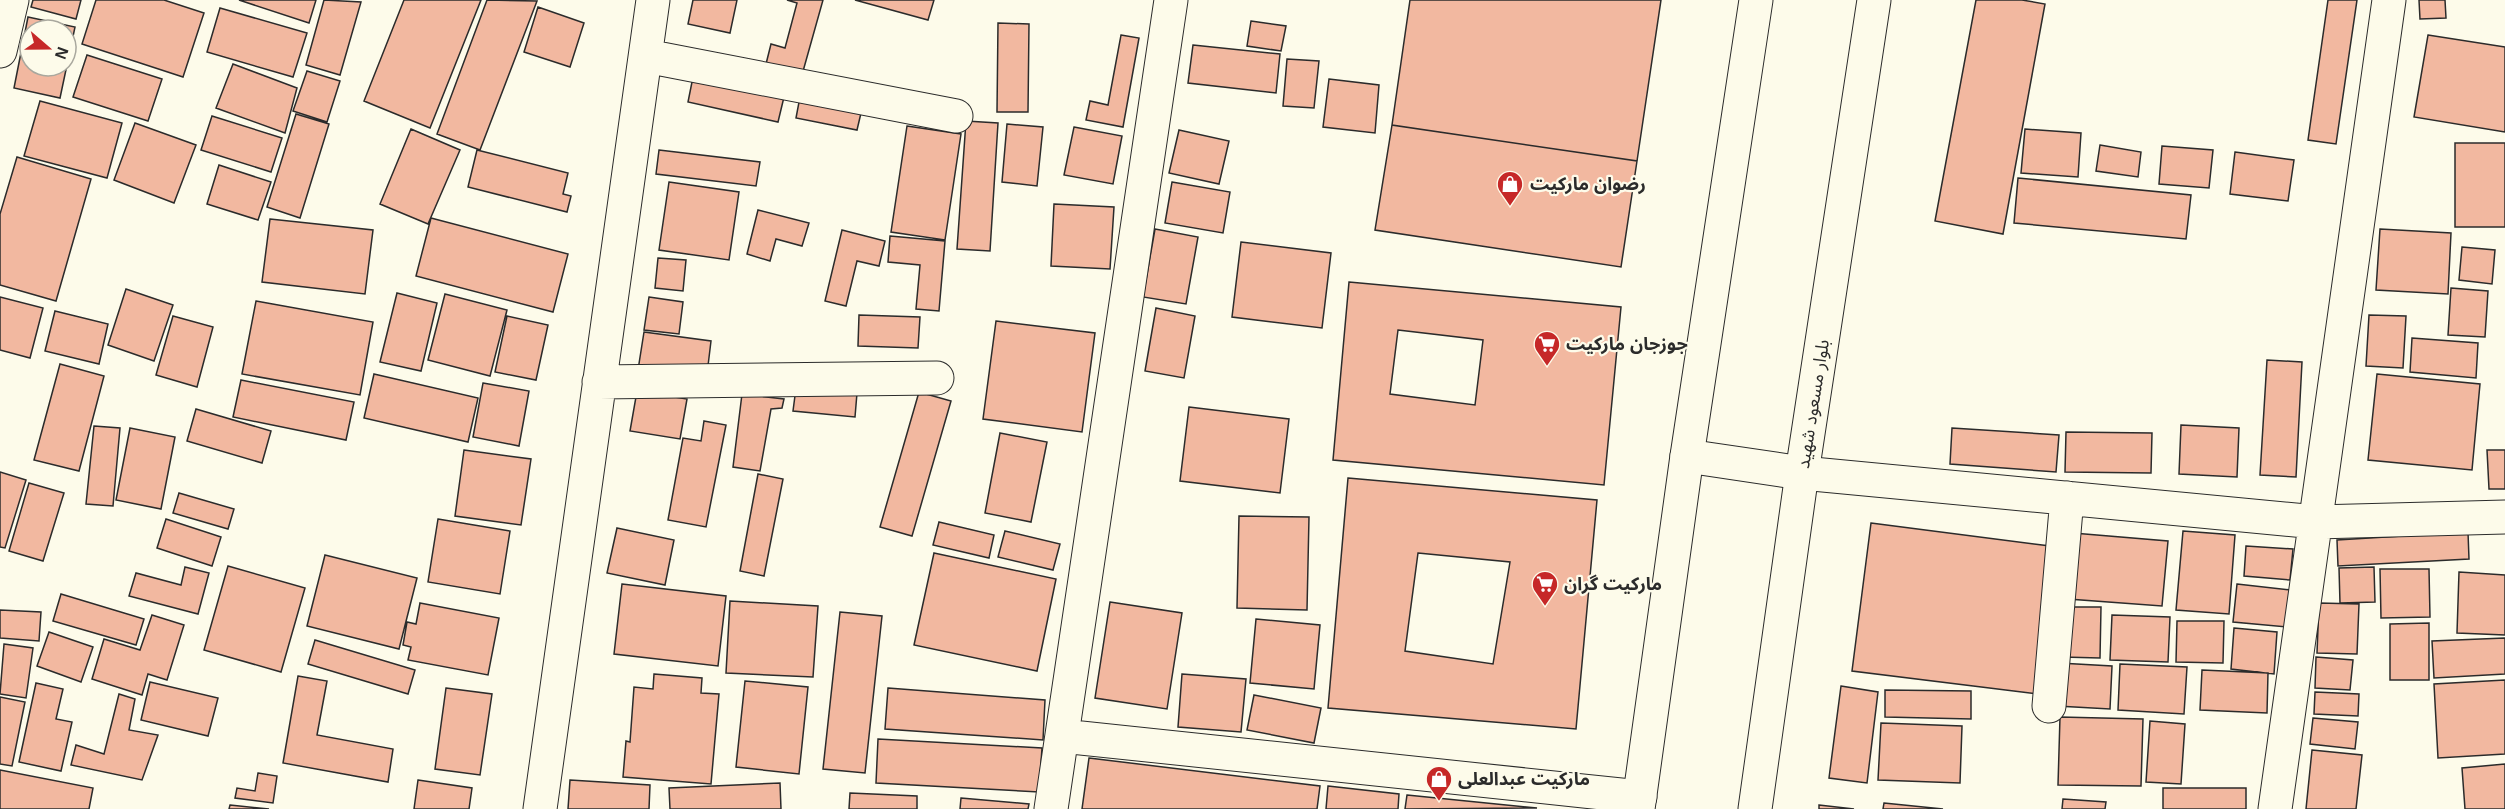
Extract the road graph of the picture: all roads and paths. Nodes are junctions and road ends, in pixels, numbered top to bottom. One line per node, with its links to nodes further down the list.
1 (12, 0): 7 (street)
2 (653, 0): 8 (street)
3 (1171, 0): 18 (street)
4 (1756, 0): 12 (street)
5 (1874, 0): 13 (street, بلوار مسعود شهید)
6 (2389, 0): 16 (street)
7 (0, 51)
8 (646, 56): 9 (street); 11 (street)
9 (956, 116)
10 (937, 378): 11 (street)
11 (599, 382): 20 (street)
12 (1687, 456): 13 (street); 19 (street)
13 (1802, 473): 14 (street); 22 (street, بلوار مسعود شهید)
14 (2067, 498): 16 (street); 17 (street)
15 (2505, 518): 16 (street)
16 (2316, 522): 23 (street)
17 (2049, 706)
18 (1062, 736): 19 (street); 21 (street)
19 (1639, 803)
20 (540, 809)
21 (1052, 809)
22 (1755, 809)
23 (2275, 809)

